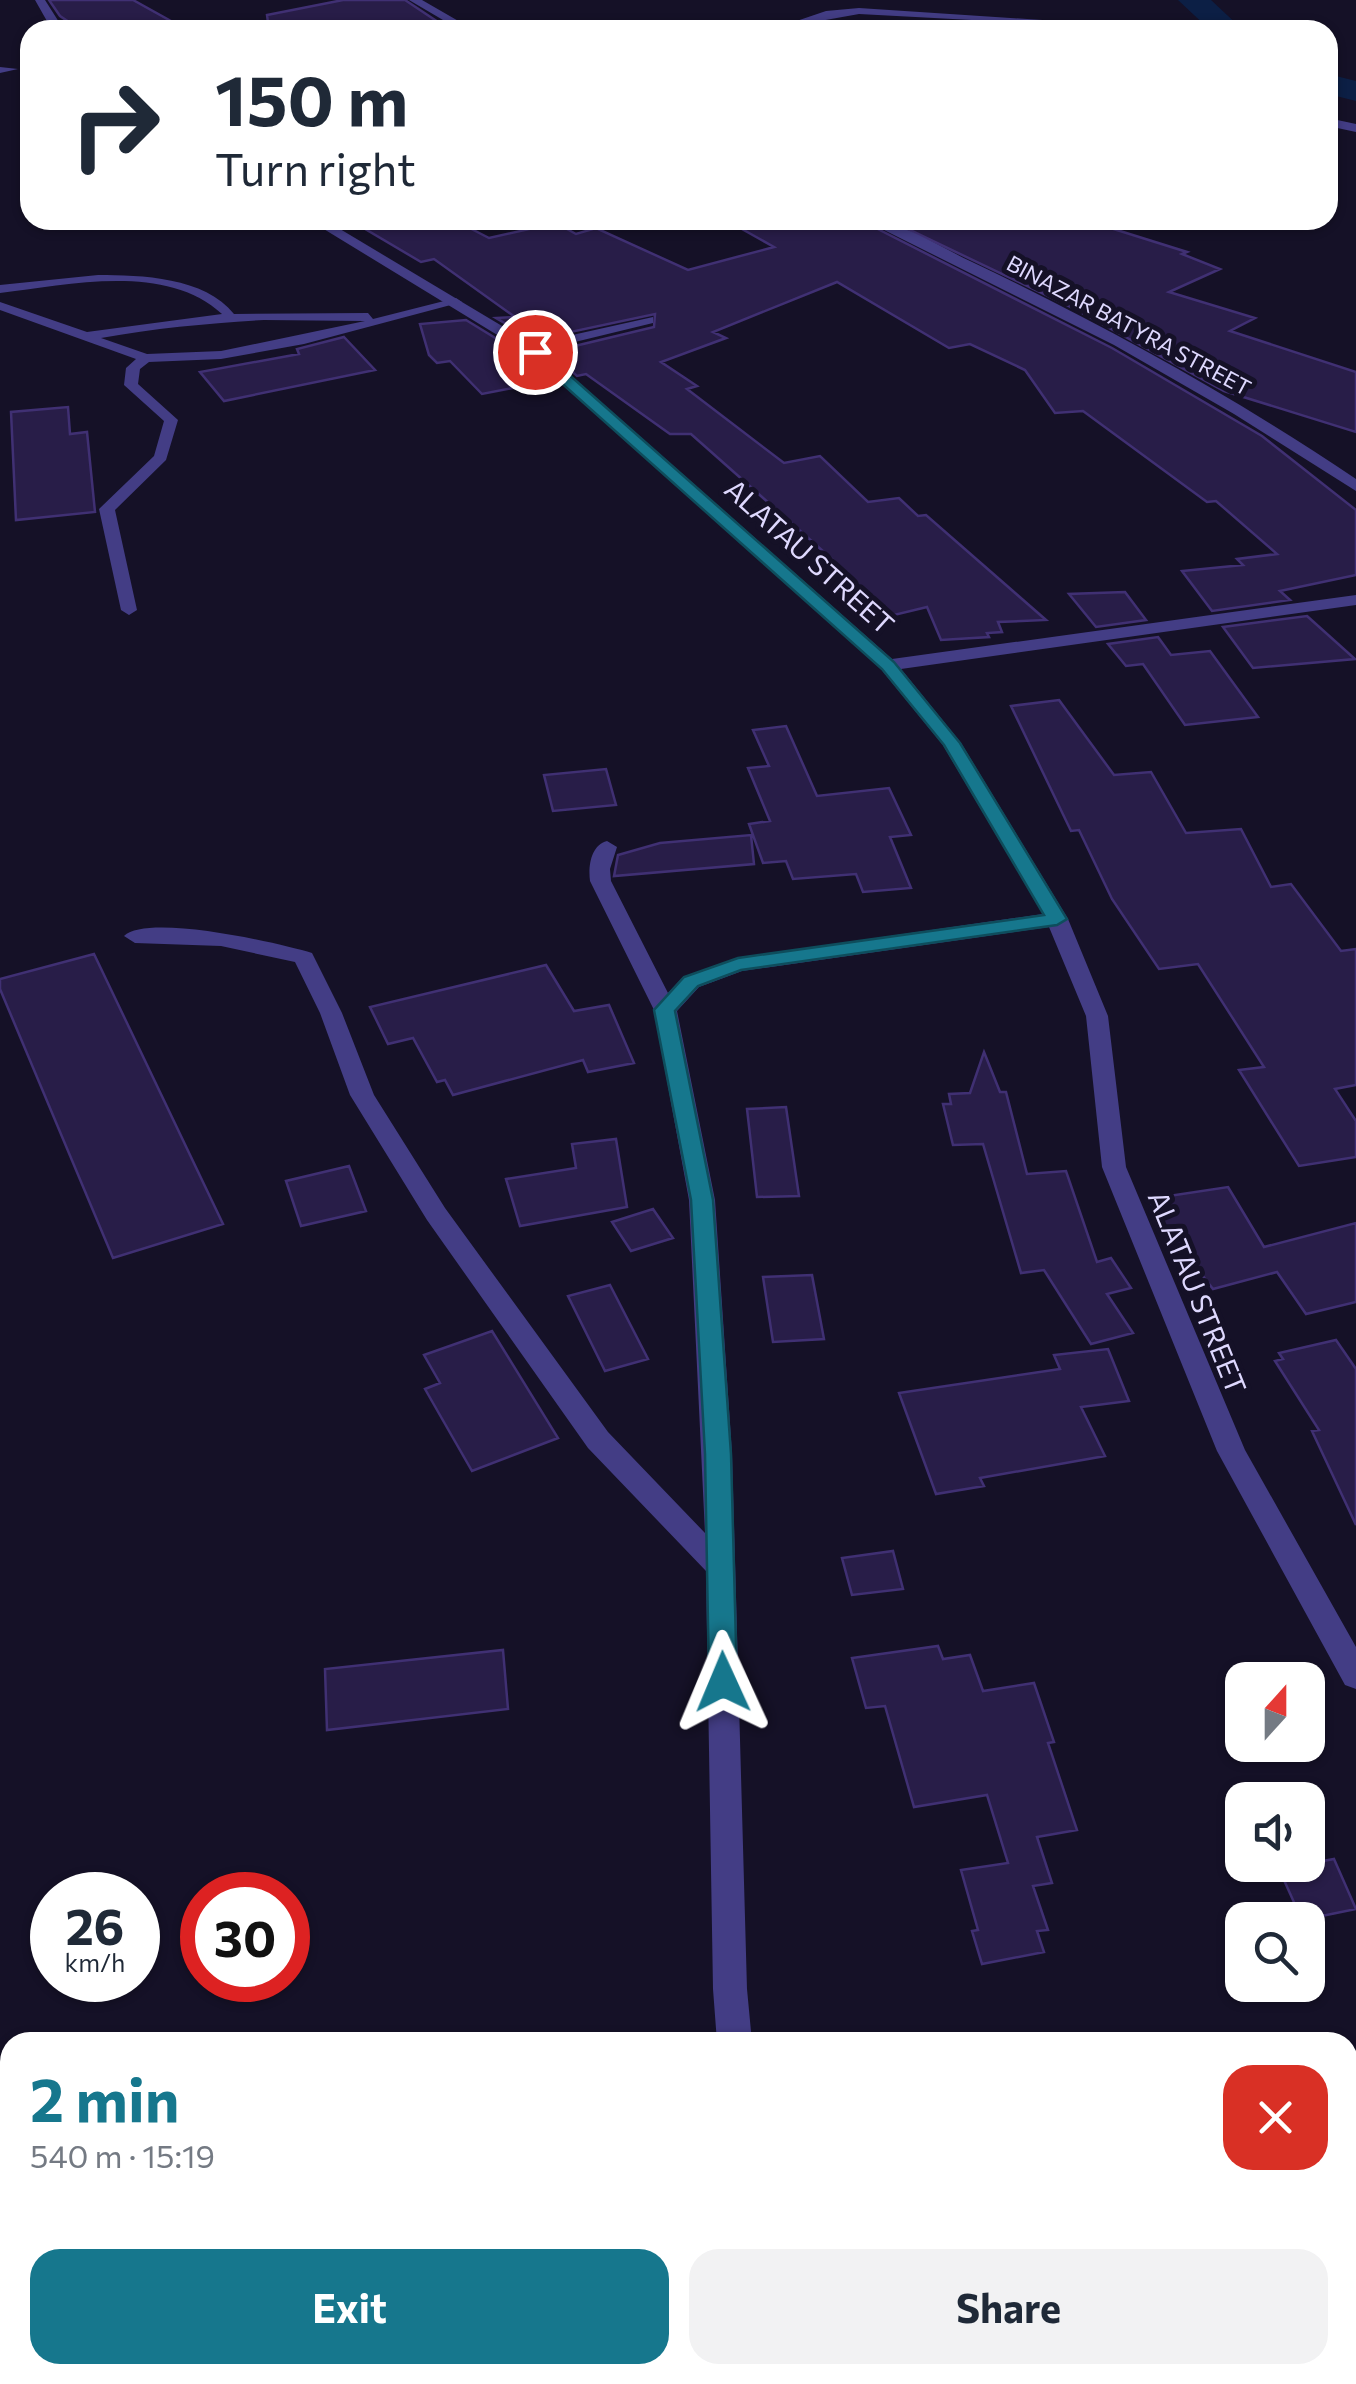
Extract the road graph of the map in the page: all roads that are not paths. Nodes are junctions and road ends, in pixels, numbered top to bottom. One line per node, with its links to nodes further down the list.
1 (414, 0): 2 (street)
2 (450, 20)
3 (806, 20): 4 (street)
4 (959, 20)
5 (13, 69): 6 (lane)
6 (0, 70)
7 (333, 230): 10 (street, ALATAU STREET)
8 (892, 230): 18 (street, BINAZAR BATYRA STREET)
9 (0, 288): 13 (lane)
10 (456, 302): 12 (lane); 16 (street, ALATAU STREET)
11 (0, 306): 15 (lane)
12 (389, 318): 13 (lane); 17 (lane)
13 (232, 320): 15 (lane)
14 (648, 320): 16 (street)
15 (88, 336): 17 (lane)
16 (530, 348): 21 (street, ALATAU STREET)
17 (146, 358): 20 (lane)
18 (1356, 486)
19 (1356, 600): 21 (street)
20 (129, 610)
21 (888, 666): 23 (street, ALATAU STREET)
22 (607, 846): 25 (street)
23 (1057, 919): 25 (street); 27 (street, ALATAU STREET)
24 (135, 936): 26 (street)
25 (665, 1010): 26 (street)
26 (720, 1567): 28 (street)
27 (1356, 1676)
28 (734, 2032)

